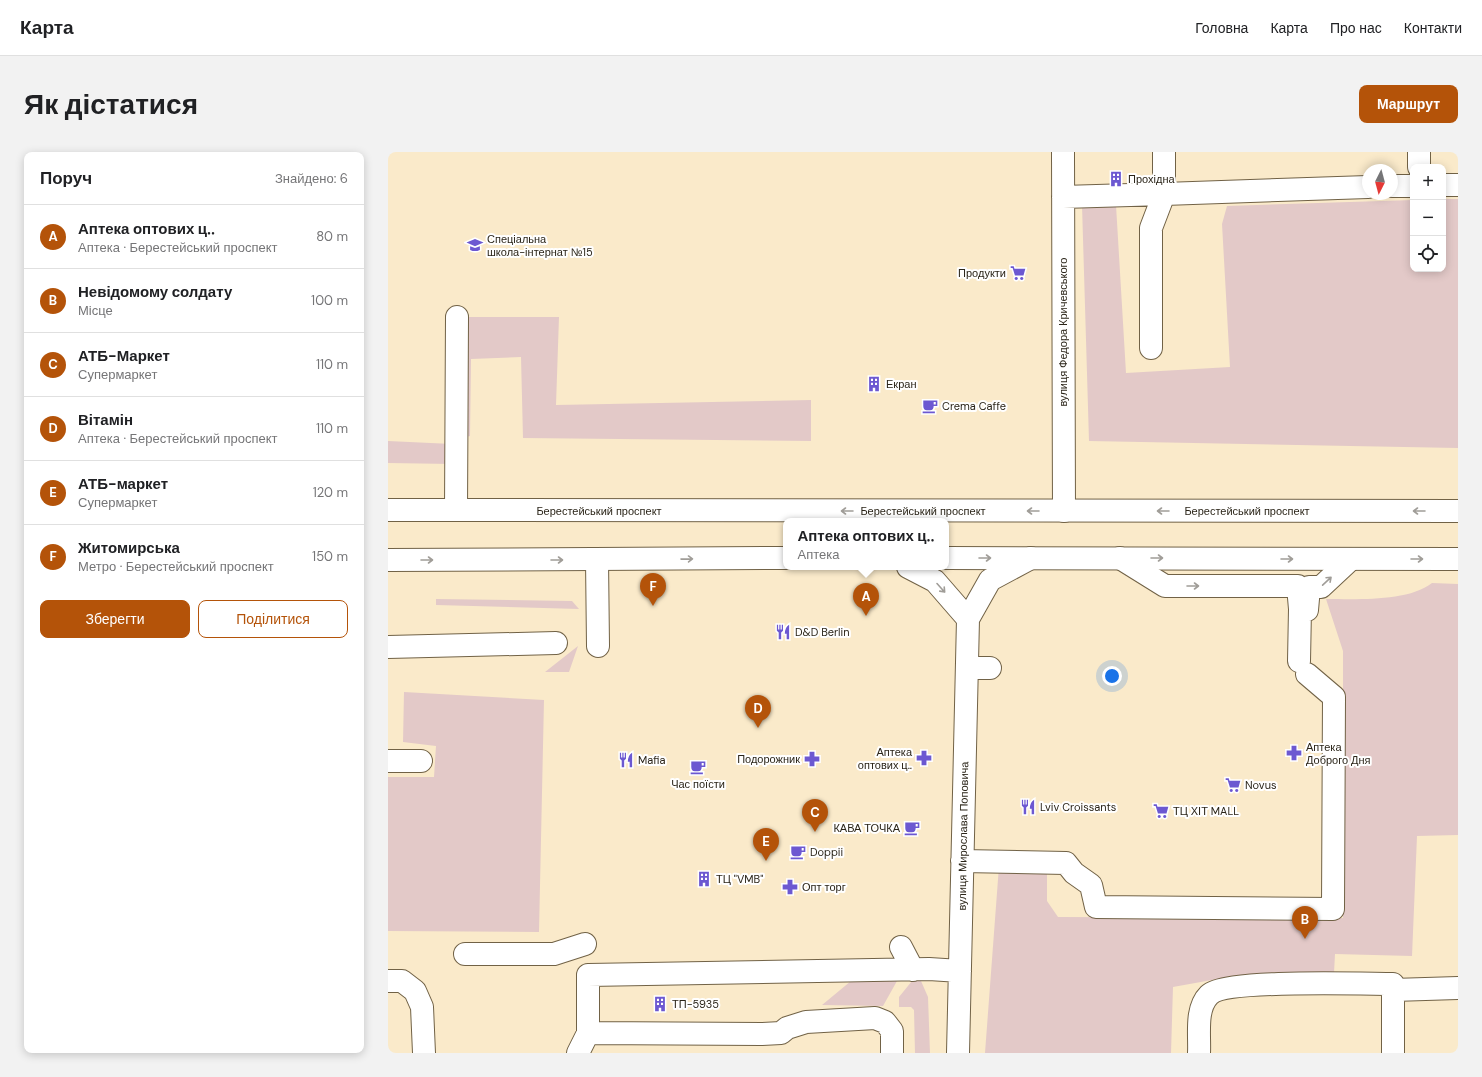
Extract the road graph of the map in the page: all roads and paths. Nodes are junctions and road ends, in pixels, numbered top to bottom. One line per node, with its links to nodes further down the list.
1 (1063, 152): 11 (main road, вулиця Федора Кричевського)
2 (1164, 152): 10 (main road)
3 (1419, 152): 4 (main road)
4 (1419, 164)
5 (1446, 185): 6 (main road)
6 (1458, 185)
7 (1398, 186): 8 (main road)
8 (1410, 186)
9 (1362, 187): 10 (main road)
10 (1164, 194): 11 (main road); 13 (main road)
11 (1063, 197): 16 (main road, вулиця Федора Кричевського)
12 (457, 317): 15 (main road)
13 (1151, 348)
14 (388, 510): 15 (main road, Берестейський проспект)
15 (456, 510): 16 (main road, Берестейський проспект, one-way to 15)
16 (1064, 511): 17 (main road, Берестейський проспект, one-way to 16)
17 (1458, 512)
18 (783, 558): 25 (main road, one-way to 18)
19 (949, 558): 20 (main road, one-way to 20)
20 (1031, 558): 21 (main road); 27 (main road, вулиця Мирослава Поповича)
21 (1120, 558): 22 (main road, one-way to 22); 31 (main road, one-way to 31)
22 (1351, 559): 23 (main road, one-way to 23); 31 (main road, one-way to 22)
23 (1458, 559)
24 (388, 560): 25 (main road, one-way to 25)
25 (597, 560): 29 (main road)
26 (914, 570): 27 (main road, one-way to 27)
27 (968, 619): 32 (main road, вулиця Мирослава Поповича)
28 (556, 643): 30 (main road)
29 (598, 646)
30 (388, 647)
31 (1303, 660): 36 (main road)
32 (967, 668): 33 (main road); 36 (main road, вулиця Мирослава Поповича)
33 (990, 668)
34 (388, 761): 35 (main road)
35 (421, 761)
36 (962, 861): 41 (main road, вулиця Мирослава Поповича)
37 (585, 944): 39 (main road)
38 (901, 947): 40 (main road)
39 (465, 954)
40 (913, 970): 41 (main road); 45 (main road)
41 (960, 971): 49 (main road, вулиця Мирослава Поповича)
42 (388, 981): 46 (main road)
43 (1458, 988): 44 (main road)
44 (1393, 990): 50 (main road); 51 (main road)
45 (588, 1033): 47 (main road); 48 (main road)
46 (424, 1053)
47 (578, 1053)
48 (892, 1053)
49 (958, 1053)
50 (1199, 1053)
51 (1393, 1053)

